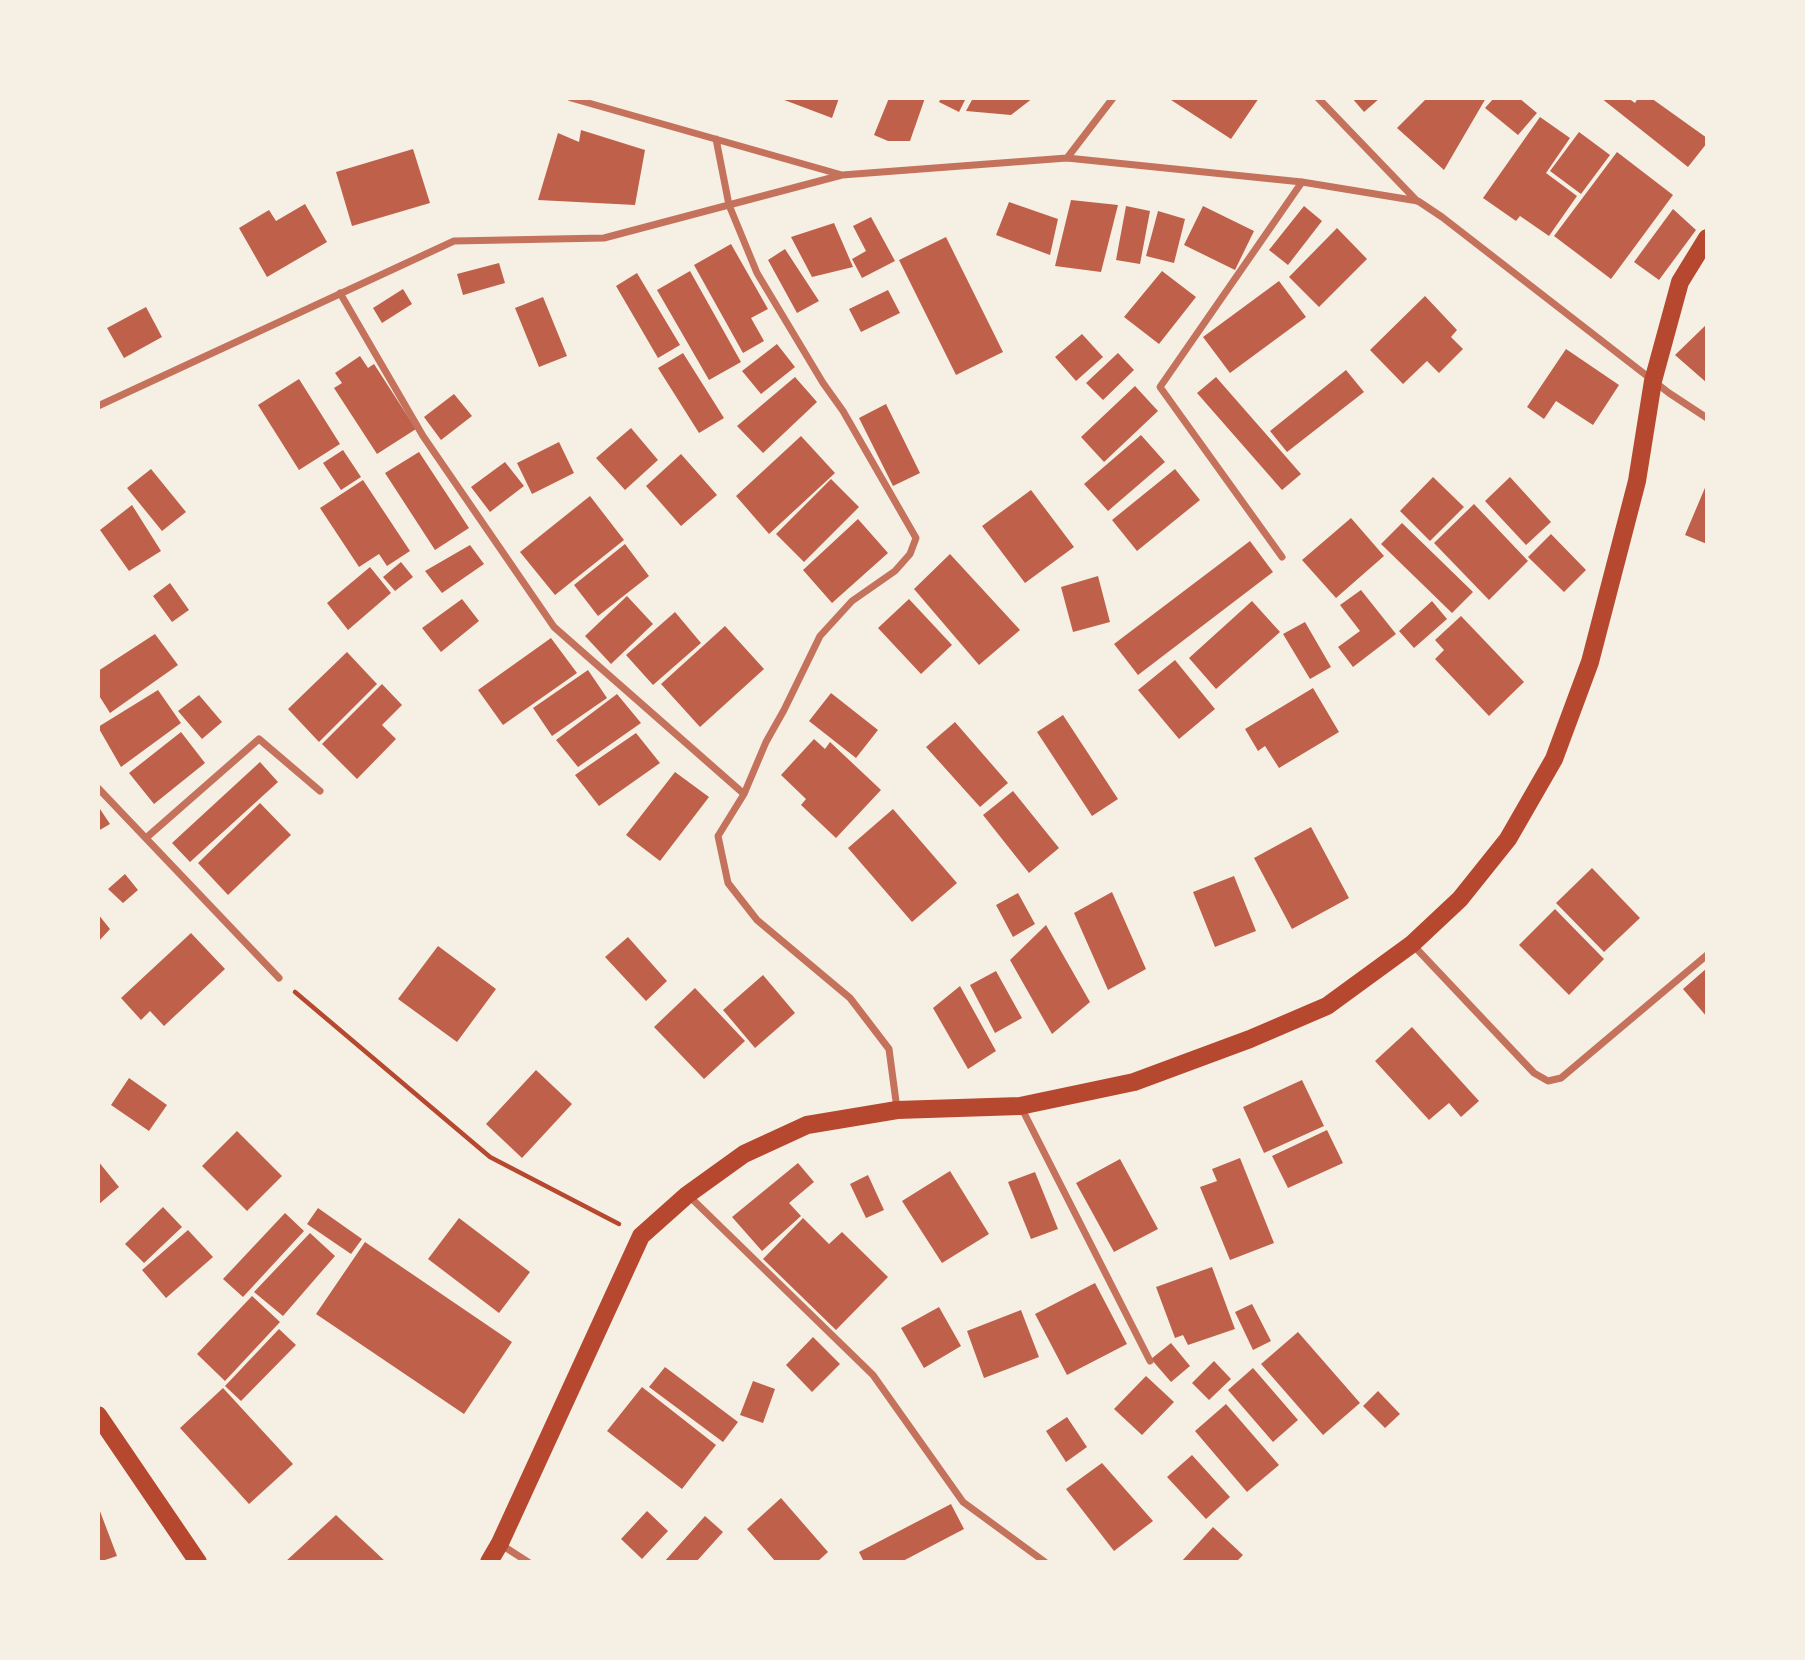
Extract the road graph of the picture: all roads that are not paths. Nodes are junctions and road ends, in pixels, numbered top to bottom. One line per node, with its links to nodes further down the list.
1 (571, 98): 4 (street)
2 (1113, 98): 5 (street)
3 (1318, 98): 8 (street)
4 (716, 139): 6 (street); 9 (street)
5 (1067, 158): 6 (street); 7 (street)
6 (842, 175): 9 (street)
7 (1302, 182): 8 (street); 15 (street)
8 (1418, 201): 12 (street)
9 (729, 205): 11 (street); 18 (street)
10 (1707, 238): 12 (main road)
11 (340, 293): 13 (street); 18 (street)
12 (1653, 381): 14 (street); 20 (main road)
13 (98, 406)
14 (1707, 418)
15 (1282, 557)
16 (98, 788): 19 (street)
17 (320, 791): 19 (street)
18 (744, 794): 24 (street)
19 (146, 838): 22 (street)
20 (1412, 944): 21 (street); 23 (main road)
21 (1707, 955)
22 (279, 978)
23 (1020, 1106): 24 (main road); 26 (street)
24 (897, 1110): 25 (main road)
25 (687, 1195): 28 (main road); 32 (street)
26 (1150, 1362)
27 (98, 1415): 29 (main road)
28 (500, 1543): 30 (main road); 31 (street)
29 (198, 1562)
30 (489, 1562)
31 (528, 1562)
32 (1045, 1562)

